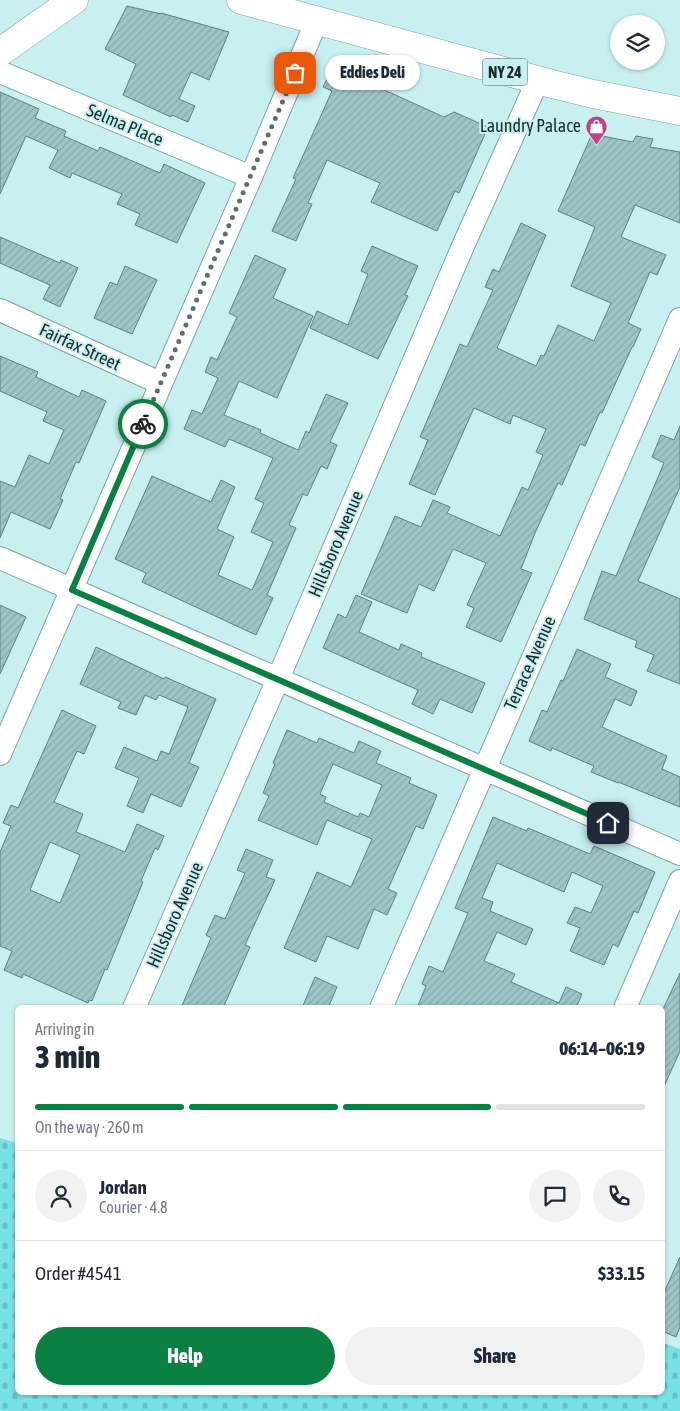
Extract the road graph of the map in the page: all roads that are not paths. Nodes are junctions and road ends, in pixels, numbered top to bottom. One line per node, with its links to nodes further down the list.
1 (74, 0): 4 (main road)
2 (241, 0): 3 (main road, NY 24)
3 (317, 20): 6 (main road, NY 24); 8 (street)
4 (0, 52)
5 (0, 72): 8 (street, Selma Place)
6 (538, 80): 7 (main road, NY 24); 14 (street, Hillsboro Avenue)
7 (680, 111)
8 (251, 177): 11 (street)
9 (0, 310): 11 (street, Fairfax Street)
10 (680, 319): 16 (street, Terrace Avenue)
11 (160, 383): 13 (street)
12 (0, 558): 13 (street)
13 (72, 590): 14 (street); 15 (street)
14 (278, 679): 16 (street); 19 (street, Hillsboro Avenue)
15 (0, 754)
16 (483, 768): 17 (street); 20 (street, Terrace Avenue)
17 (680, 854)
18 (680, 881): 21 (street)
19 (135, 1005)
20 (382, 1005)
21 (626, 1005)

